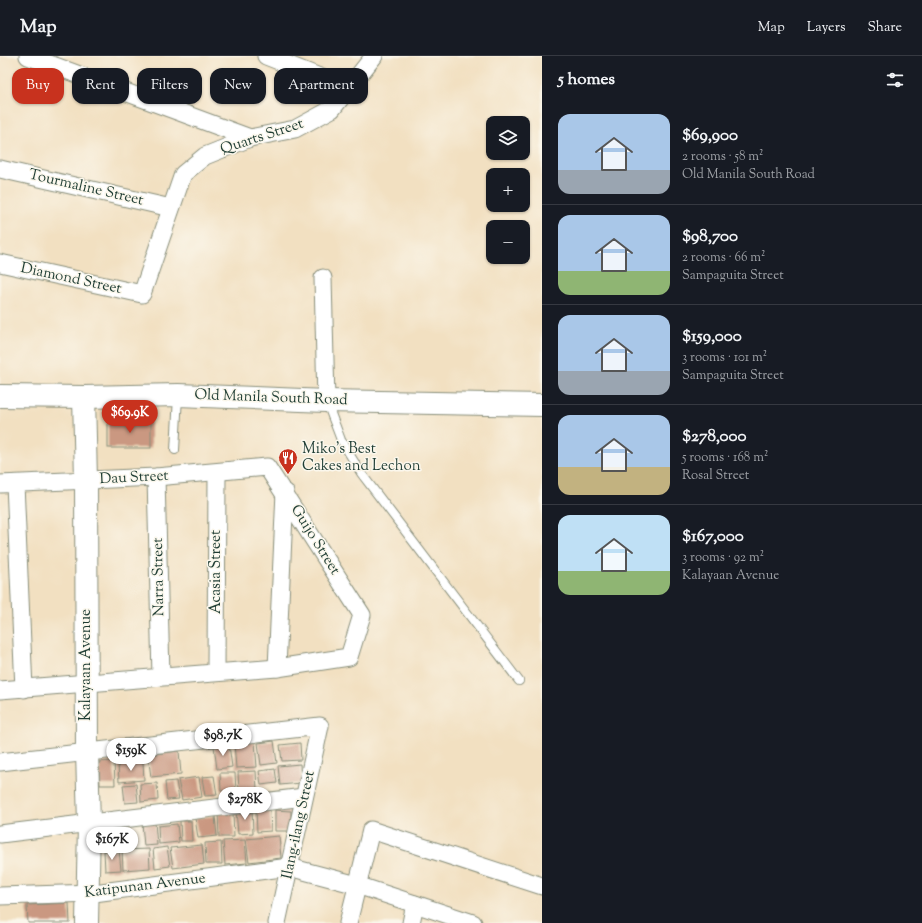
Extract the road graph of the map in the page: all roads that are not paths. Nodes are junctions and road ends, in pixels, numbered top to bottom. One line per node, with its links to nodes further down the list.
1 (28, 56): 7 (street)
2 (266, 56): 4 (street)
3 (374, 56): 5 (street, Quarts Street)
4 (297, 68)
5 (365, 68)
6 (336, 104): 7 (street, Quarts Street)
7 (250, 138): 9 (street, Quarts Street)
8 (0, 169): 9 (street, Tourmaline Street)
9 (171, 208): 12 (street, Quarts Street)
10 (0, 263): 12 (street, Diamond Street)
11 (323, 278): 16 (street)
12 (142, 294)
13 (178, 395): 15 (main road, Old Manila South Road); 16 (main road, Old Manila South Road); 18 (lane)
14 (0, 396): 15 (main road, Old Manila South Road)
15 (84, 397): 22 (main road, Kalayaan Avenue)
16 (326, 401): 17 (main road, Old Manila South Road); 28 (lane)
17 (542, 405)
18 (175, 450)
19 (267, 467): 20 (street, Dau Street); 24 (street, Guijo Street)
20 (217, 473): 21 (street, Dau Street); 26 (street, Acasia Street)
21 (156, 477): 22 (street, Dau Street); 27 (street, Narra Street)
22 (86, 480): 23 (street, Dau Street); 29 (main road, Kalayaan Avenue)
23 (7, 484): 30 (street)
24 (285, 492): 25 (street); 25 (street, Guijo Street)
25 (276, 668): 26 (street)
26 (216, 672): 27 (street)
27 (161, 676): 29 (street)
28 (519, 681)
29 (86, 685): 30 (street); 32 (main road, Kalayaan Avenue)
30 (24, 689): 31 (street)
31 (0, 690)
32 (86, 752): 33 (street); 34 (street, Ilang-ilang Street); 35 (main road, Kalayaan Avenue)
33 (0, 762)
34 (304, 797): 35 (street); 37 (street, Ilang-ilang Street)
35 (89, 824): 36 (street); 40 (main road, Kalayaan Avenue)
36 (0, 834)
37 (289, 868): 38 (street); 40 (street, Katipunan Avenue); 44 (street, Ilang-ilang Street)
38 (357, 885): 39 (street); 42 (street); 45 (street)
39 (542, 886)
40 (88, 893): 41 (street, Katipunan Avenue); 43 (main road, Kalayaan Avenue)
41 (0, 896)
42 (415, 904): 46 (street); 47 (street)
43 (87, 923)
44 (277, 923)
45 (348, 923)
46 (411, 923)
47 (473, 923)

